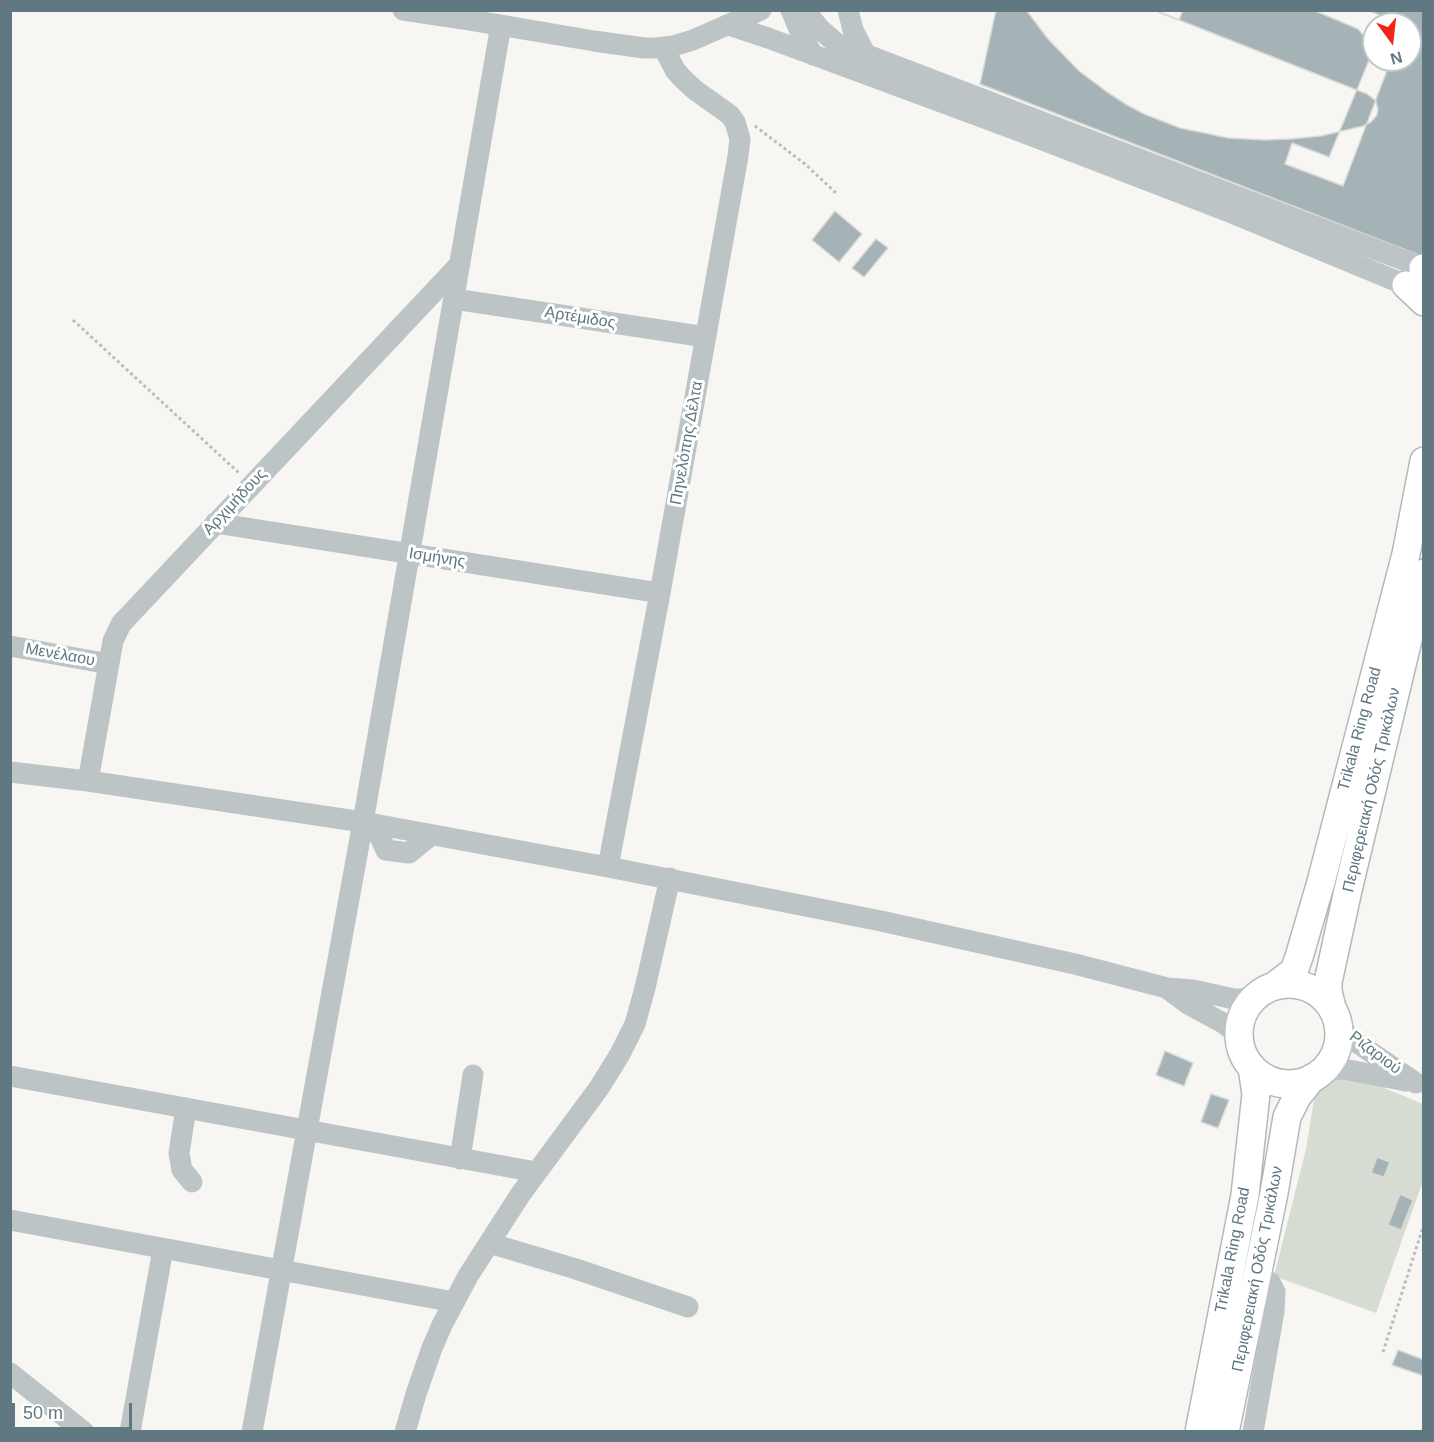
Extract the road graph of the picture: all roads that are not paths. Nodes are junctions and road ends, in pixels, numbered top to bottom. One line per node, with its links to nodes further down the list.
1 (403, 10): 6 (street)
2 (761, 10): 8 (street)
3 (791, 10): 11 (street)
4 (807, 10): 10 (street)
5 (848, 10): 10 (street)
6 (464, 15): 7 (street)
7 (501, 25): 9 (street); 12 (street)
8 (729, 25): 9 (street); 11 (street)
9 (664, 48): 15 (street, Πηνελόπης Δέλτα)
10 (865, 53): 13 (street)
11 (813, 55): 13 (street)
12 (460, 264): 14 (street); 17 (street, Αρχιμήδους)
13 (1421, 281)
14 (454, 299): 15 (street, Αρτέμιδος); 18 (street)
15 (706, 337): 20 (street, Πηνελόπης Δέλτα)
16 (1424, 461): 29 (main road, Trikala Ring Road)
17 (215, 524): 18 (street, Ισμήνης); 22 (street, Αρχιμήδους)
18 (410, 554): 20 (street, Ισμήνης); 25 (street)
19 (1424, 573): 30 (main road, Περιφερειακή Οδός Τρικάλων)
20 (660, 593): 26 (street, Πηνελόπης Δέλτα)
21 (10, 646): 22 (street, Μενέλαου)
22 (110, 664): 24 (street, Αρχιμήδους)
23 (10, 772): 24 (street)
24 (88, 781): 25 (street)
25 (368, 823): 26 (street); 38 (street)
26 (608, 867): 27 (street)
27 (670, 878): 28 (street); 40 (street)
28 (1167, 988): 29 (street); 31 (street)
29 (1267, 990): 30 (main road); 31 (main road)
30 (1334, 1014): 33 (main road); 36 (street, Ριζαριού)
31 (1239, 1035): 32 (main road)
32 (1252, 1067): 33 (main road); 54 (main road, Trikala Ring Road)
33 (1318, 1074): 36 (street, Ριζαριού); 46 (main road, Περιφερειακή Οδός Τρικάλων)
34 (473, 1075): 39 (street)
35 (10, 1076): 37 (street)
36 (1420, 1085)
37 (186, 1107): 38 (street); 41 (street)
38 (307, 1130): 39 (street); 45 (street)
39 (460, 1159): 40 (street)
40 (536, 1172): 43 (street)
41 (192, 1182)
42 (10, 1220): 44 (street)
43 (489, 1243): 47 (street); 48 (street)
44 (163, 1249): 45 (street); 51 (street)
45 (282, 1270): 47 (street); 52 (street)
46 (1257, 1277): 55 (main road, Περιφερειακή Οδός Τρικάλων); 56 (street)
47 (454, 1302): 53 (street)
48 (688, 1307)
49 (10, 1373): 50 (street)
50 (84, 1431)
51 (130, 1431)
52 (252, 1431)
53 (405, 1431)
54 (1198, 1431)
55 (1226, 1431)
56 (1253, 1431)

